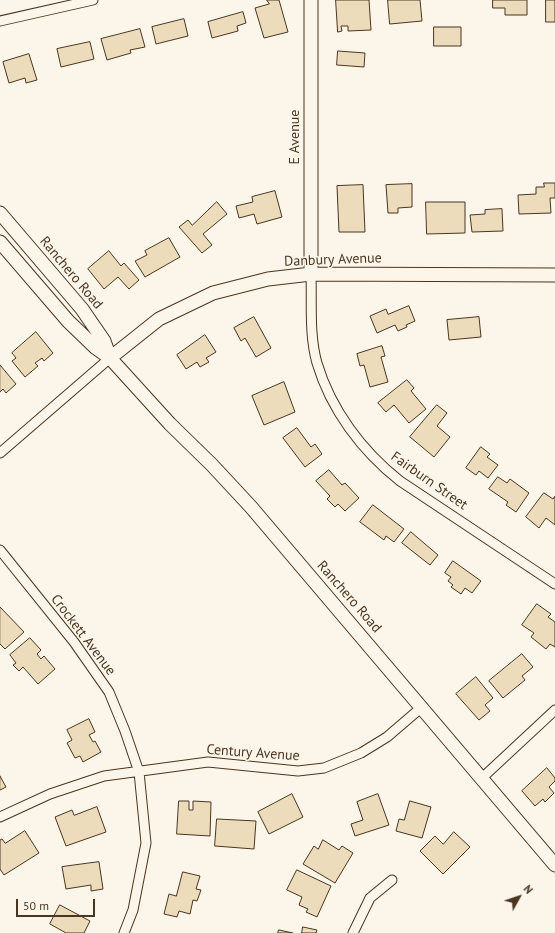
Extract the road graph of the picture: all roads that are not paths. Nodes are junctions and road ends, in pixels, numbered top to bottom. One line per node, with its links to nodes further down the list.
1 (93, 0): 3 (street)
2 (311, 0): 6 (main road, E Avenue)
3 (0, 21)
4 (0, 213): 8 (main road, Ranchero Road)
5 (0, 242): 8 (main road, Ranchero Road)
6 (311, 274): 7 (main road, Danbury Avenue); 8 (main road, Danbury Avenue); 11 (street, Fairburn Street)
7 (555, 275)
8 (110, 358): 9 (street, Danbury Avenue); 12 (main road, Ranchero Road)
9 (0, 453)
10 (0, 550): 14 (street, Crockett Avenue)
11 (555, 584)
12 (422, 706): 14 (street, Century Avenue); 15 (main road, Ranchero Road)
13 (555, 710): 15 (street)
14 (139, 772): 16 (street, Century Avenue); 19 (street, Crockett Avenue)
15 (482, 778): 17 (main road, Ranchero Road)
16 (0, 817)
17 (555, 865)
18 (392, 880): 20 (street)
19 (124, 933)
20 (354, 933)

